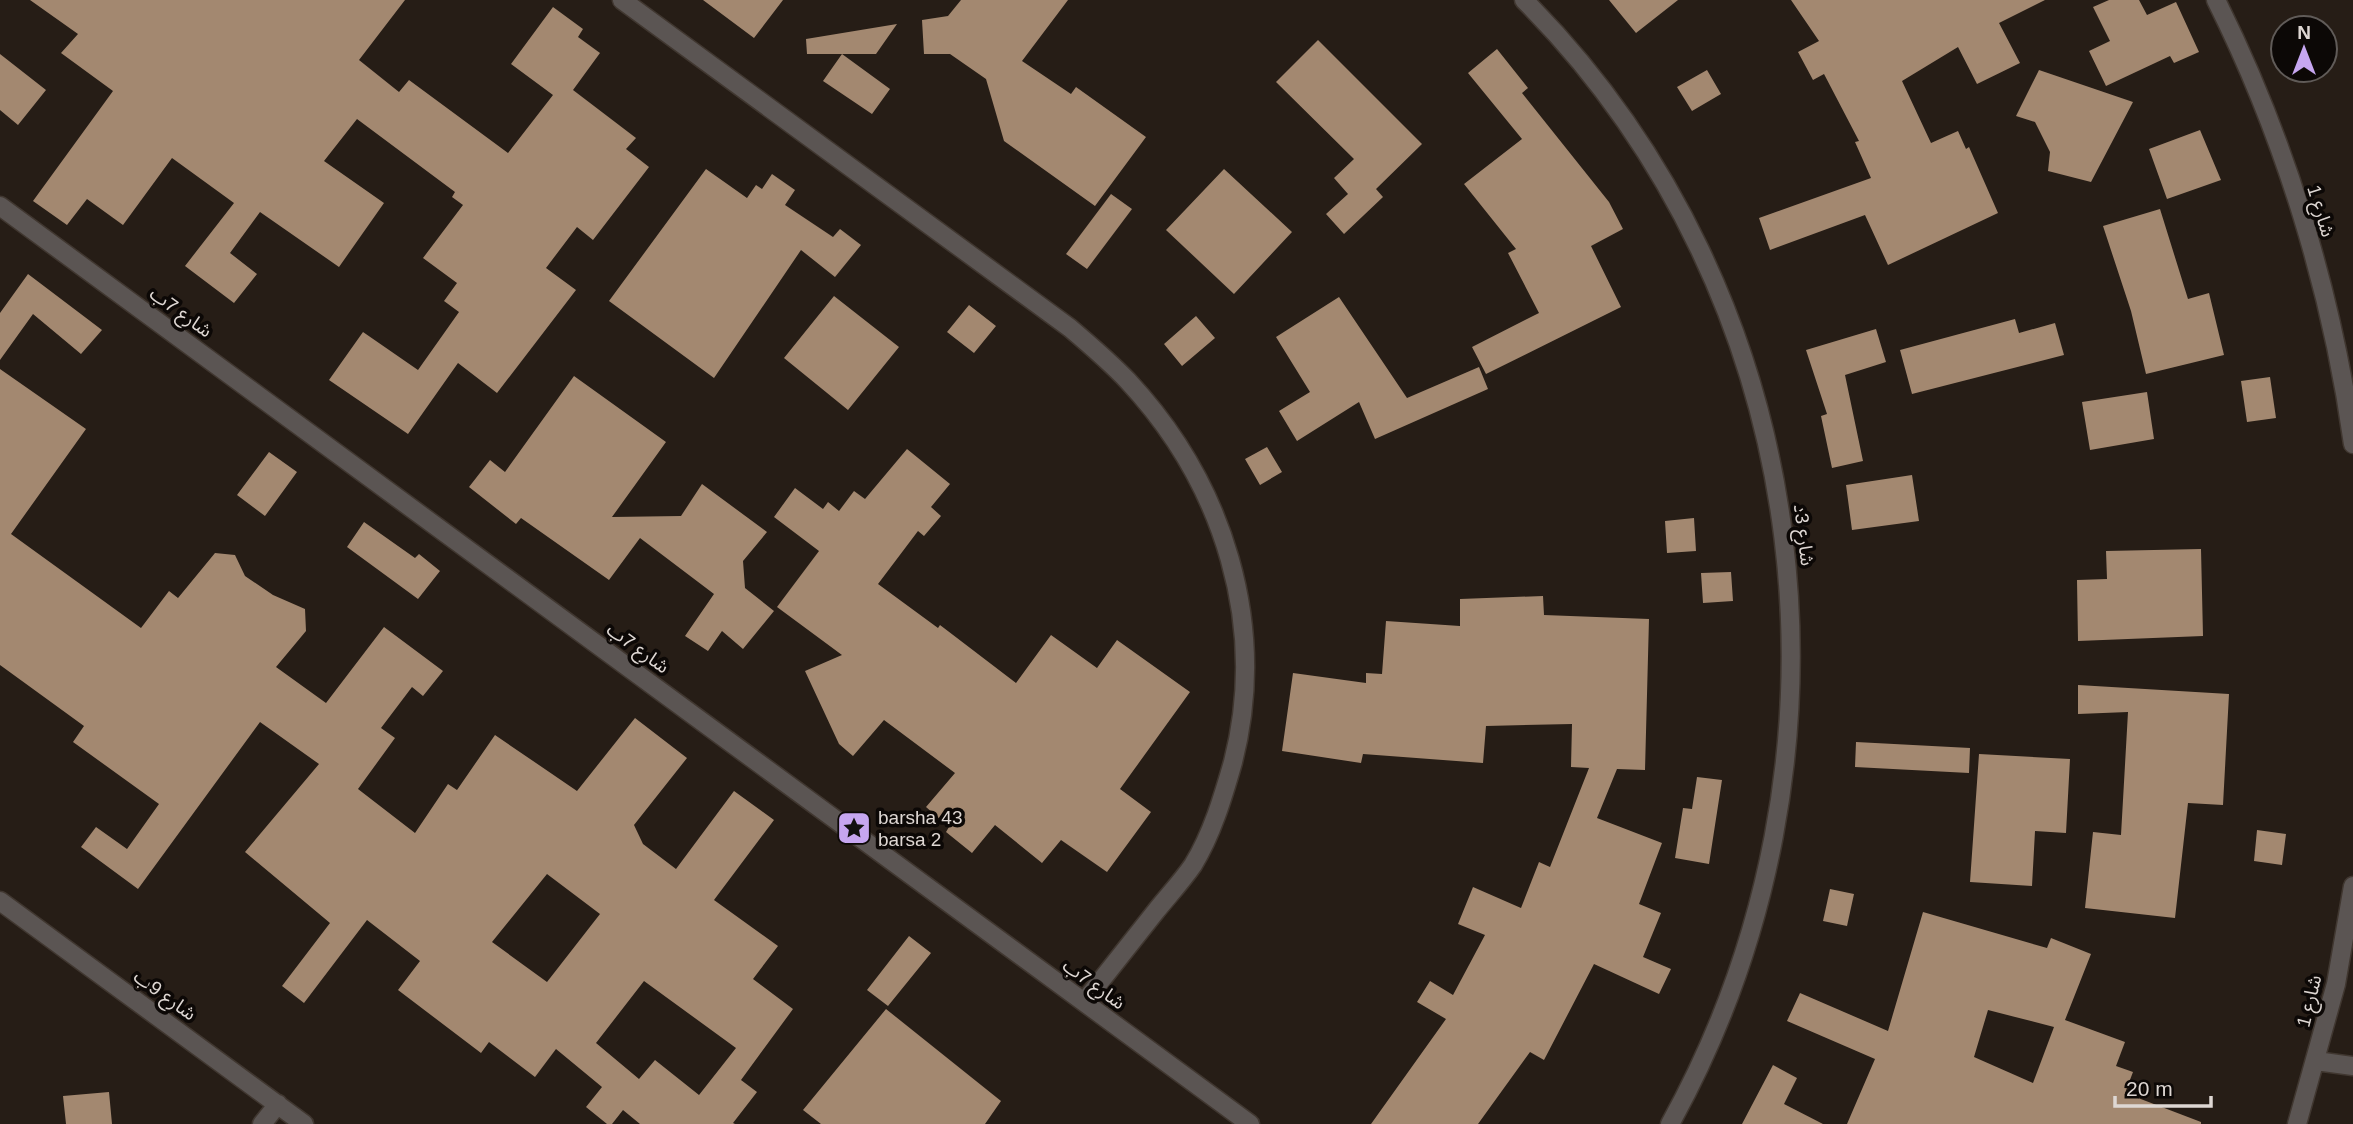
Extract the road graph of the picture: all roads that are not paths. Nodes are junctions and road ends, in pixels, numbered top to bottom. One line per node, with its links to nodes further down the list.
1 (622, 0): 8 (street)
2 (1524, 0): 15 (street, شارع 3د)
3 (2216, 0): 5 (street, شارع 1)
4 (0, 205): 8 (street, شارع 7ب)
5 (2353, 444)
6 (2353, 886): 9 (street, شارع 1)
7 (0, 901): 11 (street, شارع 9ب)
8 (1084, 1002): 14 (street, شارع 7ب)
9 (2316, 1061): 10 (street); 16 (street, شارع 1)
10 (2353, 1066)
11 (278, 1104): 12 (street); 13 (street, شارع 9ب)
12 (261, 1124)
13 (304, 1124)
14 (1250, 1124)
15 (1671, 1124)
16 (2297, 1124)

